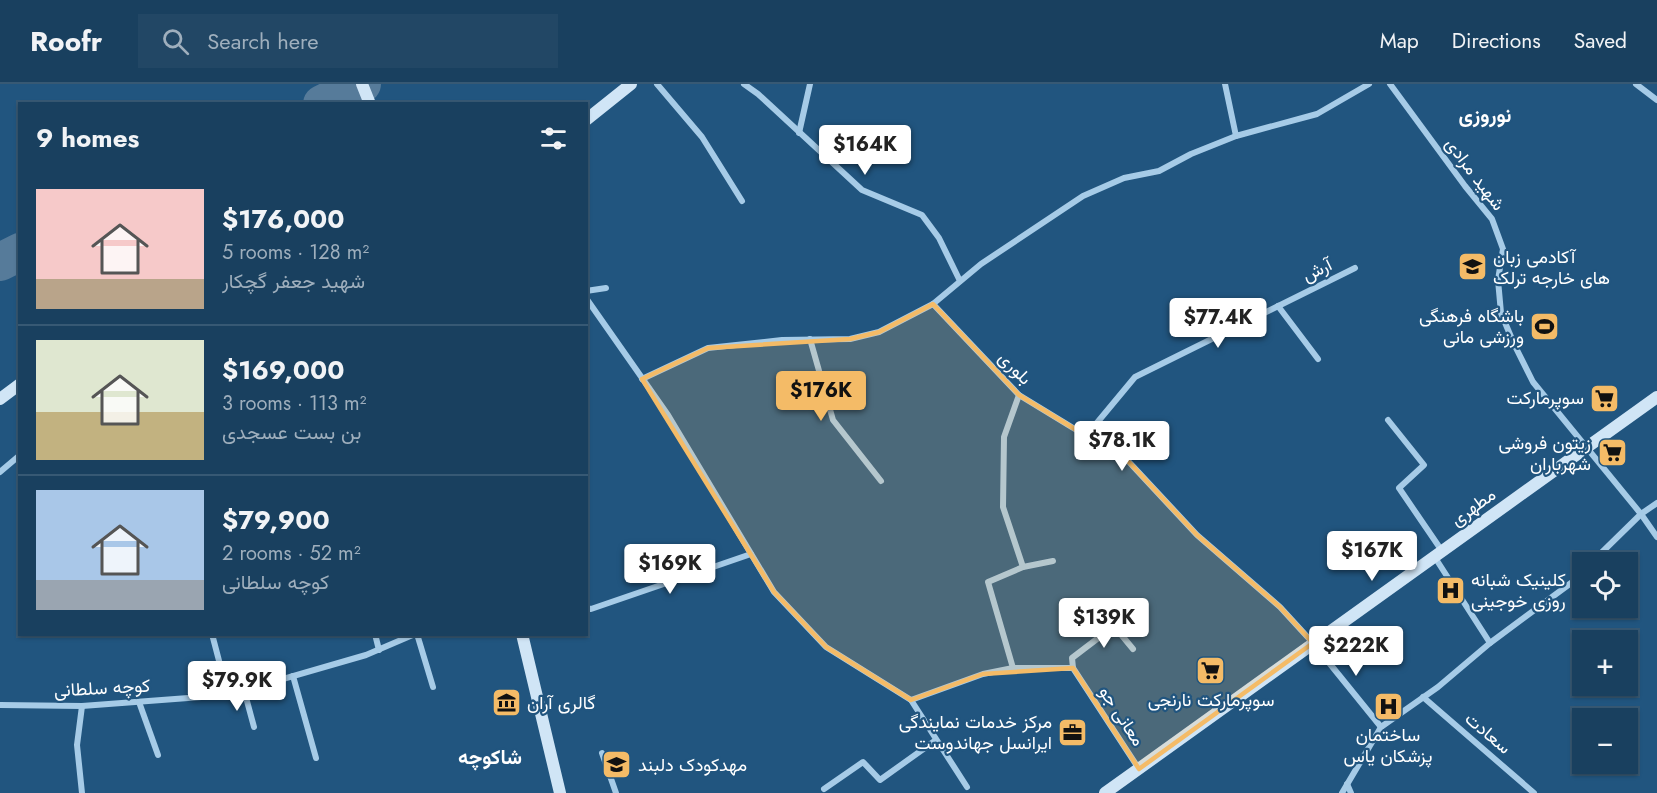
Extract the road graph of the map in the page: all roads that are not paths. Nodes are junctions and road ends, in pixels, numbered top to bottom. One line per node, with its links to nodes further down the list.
1 (362, 84): 11 (main road)
2 (631, 84): 12 (main road)
3 (657, 84): 15 (street)
4 (744, 84): 13 (street)
5 (810, 84): 13 (street)
6 (1224, 84): 14 (street)
7 (1369, 84): 14 (street)
8 (1390, 84): 32 (street, شهید مرادی)
9 (1636, 84): 10 (street)
10 (1657, 100)
11 (369, 102)
12 (588, 118)
13 (799, 133): 17 (street)
14 (1236, 136): 17 (street)
15 (742, 201)
16 (1355, 268): 22 (street, آرش)
17 (960, 281): 21 (street)
18 (606, 288): 19 (street)
19 (588, 291)
20 (588, 301): 25 (street)
21 (933, 304): 23 (street); 27 (street, بلوری)
22 (1278, 306): 24 (street); 31 (street, آرش)
23 (810, 339): 25 (street); 35 (street)
24 (1318, 359)
25 (642, 379): 41 (street)
26 (18, 386): 29 (main road)
27 (1019, 394): 31 (street, بلوری); 43 (street)
28 (1657, 397): 32 (main road, مطهری)
29 (0, 399)
30 (1388, 420): 40 (street)
31 (1086, 436): 51 (street, بلوری)
32 (1587, 447): 37 (street, شهید مرادی); 40 (main road, مطهری)
33 (18, 457): 34 (street)
34 (0, 472)
35 (881, 481)
36 (1657, 503): 37 (street)
37 (1641, 514): 38 (street, شهید مرادی); 39 (street)
38 (1657, 537)
39 (1602, 552)
40 (1438, 553): 51 (main road, مطهری); 52 (street)
41 (751, 554): 45 (street); 62 (street)
42 (1053, 561): 43 (street)
43 (1023, 567): 56 (street)
44 (1572, 582): 52 (street)
45 (588, 608)
46 (213, 636): 60 (street)
47 (376, 636): 54 (street)
48 (411, 636): 54 (street, کوچه سلطانی)
49 (417, 636): 58 (street)
50 (522, 636): 77 (main road)
51 (1313, 643): 67 (street, بلوری); 72 (main road, مطهری)
52 (1490, 643): 61 (street)
53 (1133, 649): 55 (street)
54 (379, 650): 57 (street, کوچه سلطانی)
55 (1073, 668): 56 (street); 72 (street, معانی جو)
56 (1013, 669): 62 (street)
57 (293, 676): 59 (street, کوچه سلطانی); 71 (street)
58 (433, 687)
59 (244, 690): 60 (street, کوچه سلطانی); 66 (street)
60 (228, 695): 63 (street, کوچه سلطانی)
61 (1423, 697): 67 (street); 82 (street, سعادت)
62 (911, 700): 68 (street)
63 (139, 702): 65 (street, کوچه سلطانی); 70 (street)
64 (0, 705): 65 (street, کوچه سلطانی)
65 (82, 706): 76 (street)
66 (254, 727)
67 (1381, 727): 73 (street)
68 (936, 740): 74 (street); 75 (street)
69 (602, 753): 78 (street)
70 (158, 755)
71 (316, 758)
72 (1138, 769): 79 (main road, مطهری)
73 (1347, 784): 80 (street); 81 (street)
74 (967, 787)
75 (824, 789)
76 (82, 793)
77 (560, 793)
78 (616, 793)
79 (1105, 793)
80 (1342, 793)
81 (1351, 793)
82 (1534, 793)

